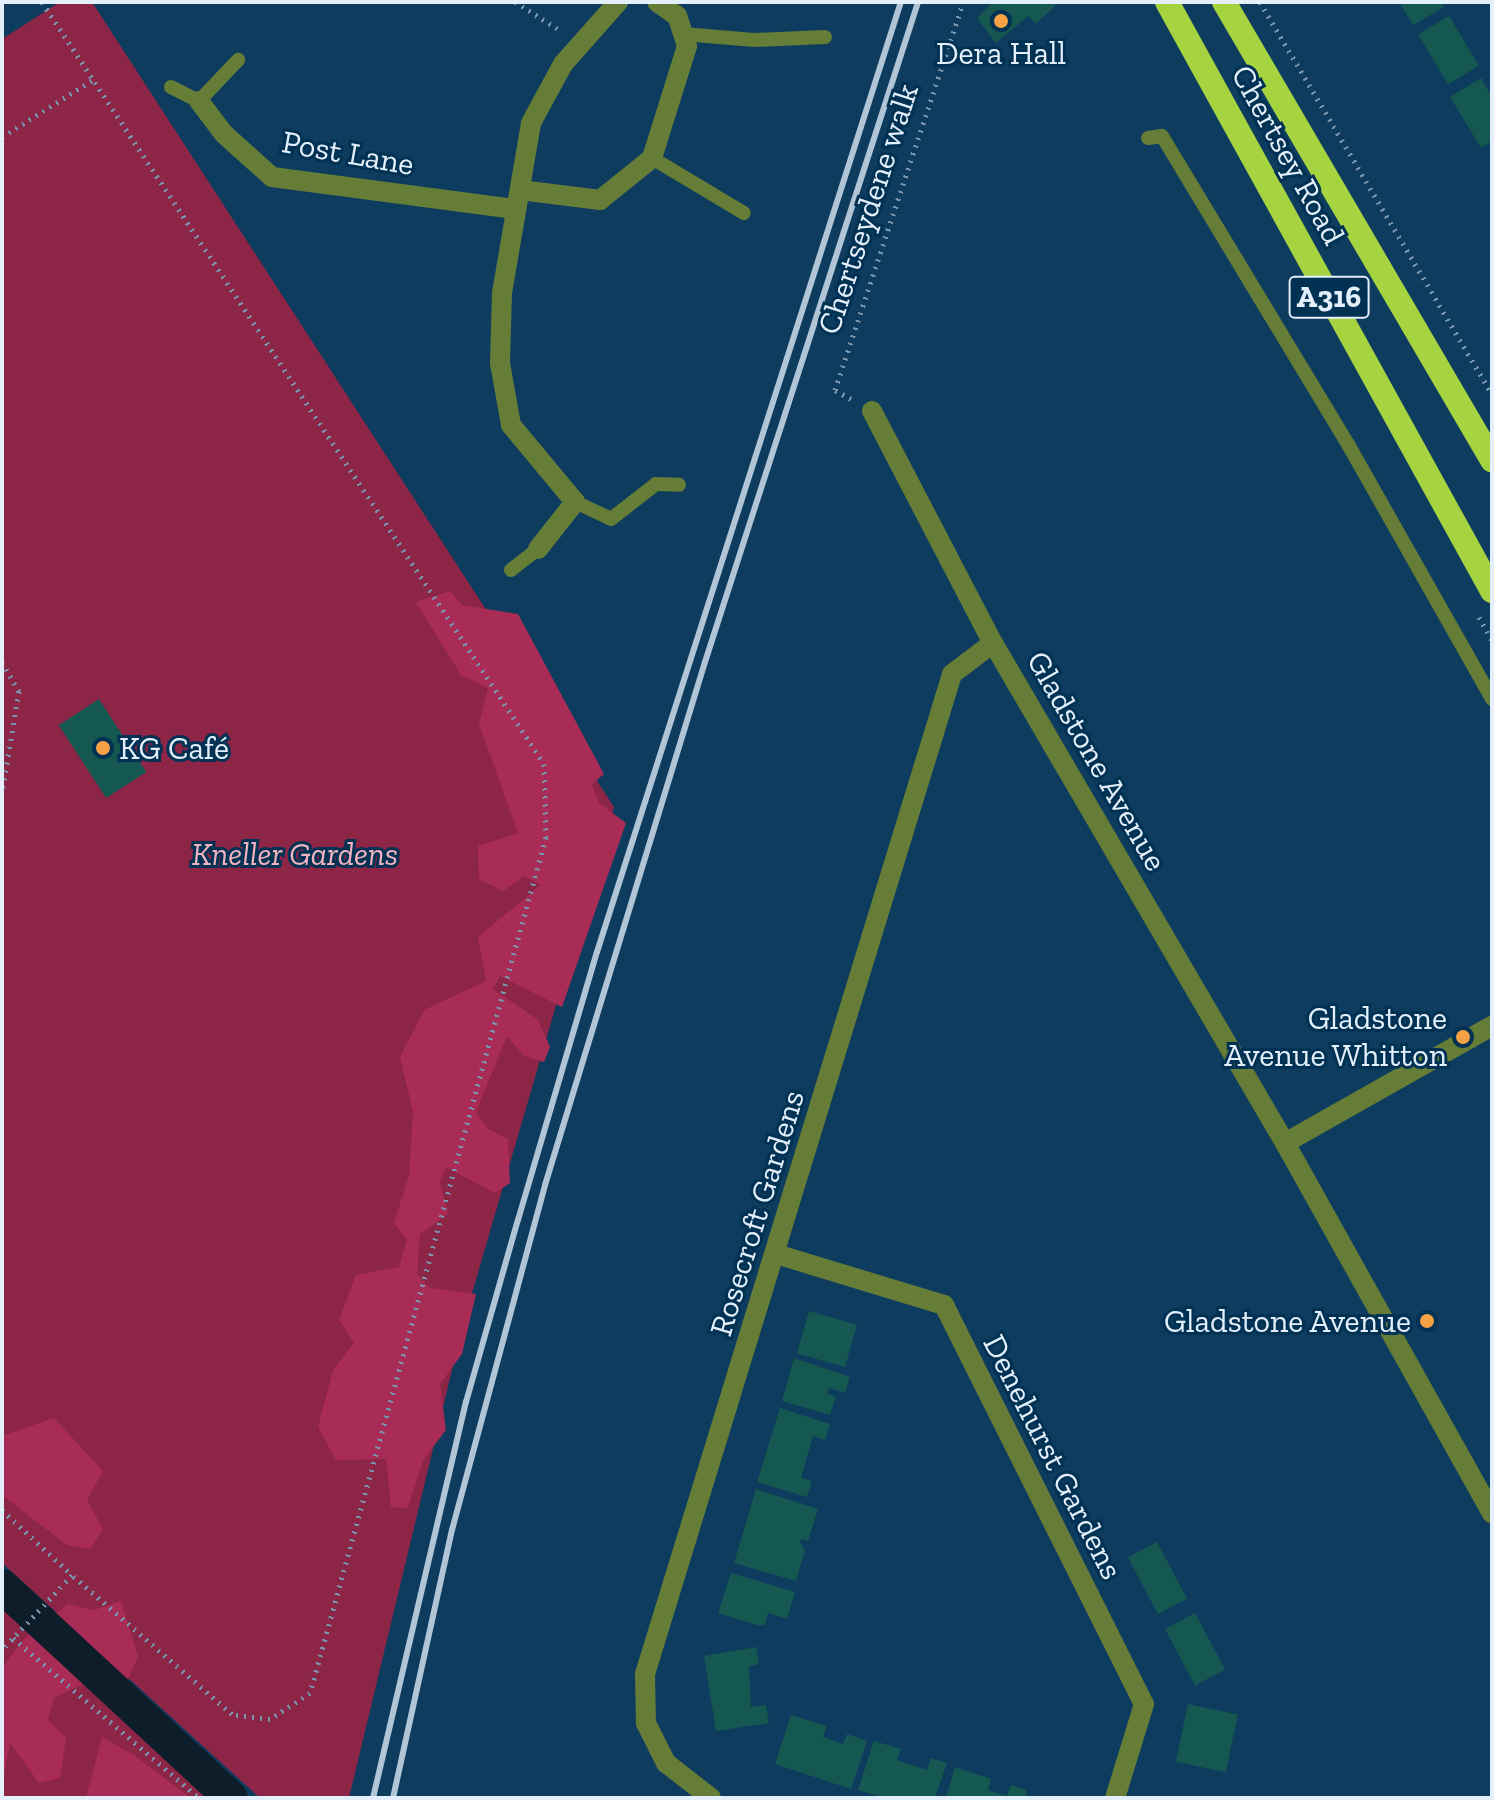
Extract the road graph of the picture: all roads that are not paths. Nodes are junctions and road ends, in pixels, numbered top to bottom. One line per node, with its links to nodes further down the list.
1 (618, 2): 12 (street)
2 (657, 2): 5 (street)
3 (1167, 2): 20 (highway, Chertsey Road / A316)
4 (1224, 2): 15 (highway, Chertsey Road / A316)
5 (683, 34): 6 (lane); 11 (street)
6 (825, 37)
7 (238, 60): 9 (lane)
8 (171, 87): 9 (lane)
9 (199, 101): 12 (street, Post Lane)
10 (1148, 138): 22 (lane)
11 (652, 158): 12 (street, Post Lane); 13 (lane)
12 (518, 200): 17 (street)
13 (744, 213)
14 (872, 411): 21 (street, Gladstone Avenue)
15 (1492, 460)
16 (679, 485): 17 (lane)
17 (575, 502): 18 (street)
18 (538, 549): 19 (lane)
19 (511, 570)
20 (1492, 591)
21 (993, 643): 24 (street, Gladstone Avenue); 25 (street, Rosecroft Gardens)
22 (1492, 699)
23 (1492, 1026): 24 (street)
24 (1285, 1143): 26 (street, Gladstone Avenue)
25 (776, 1254): 27 (street, Rosecroft Gardens); 28 (street, Denehurst Gardens)
26 (1492, 1513)
27 (711, 1798)
28 (1115, 1798)

